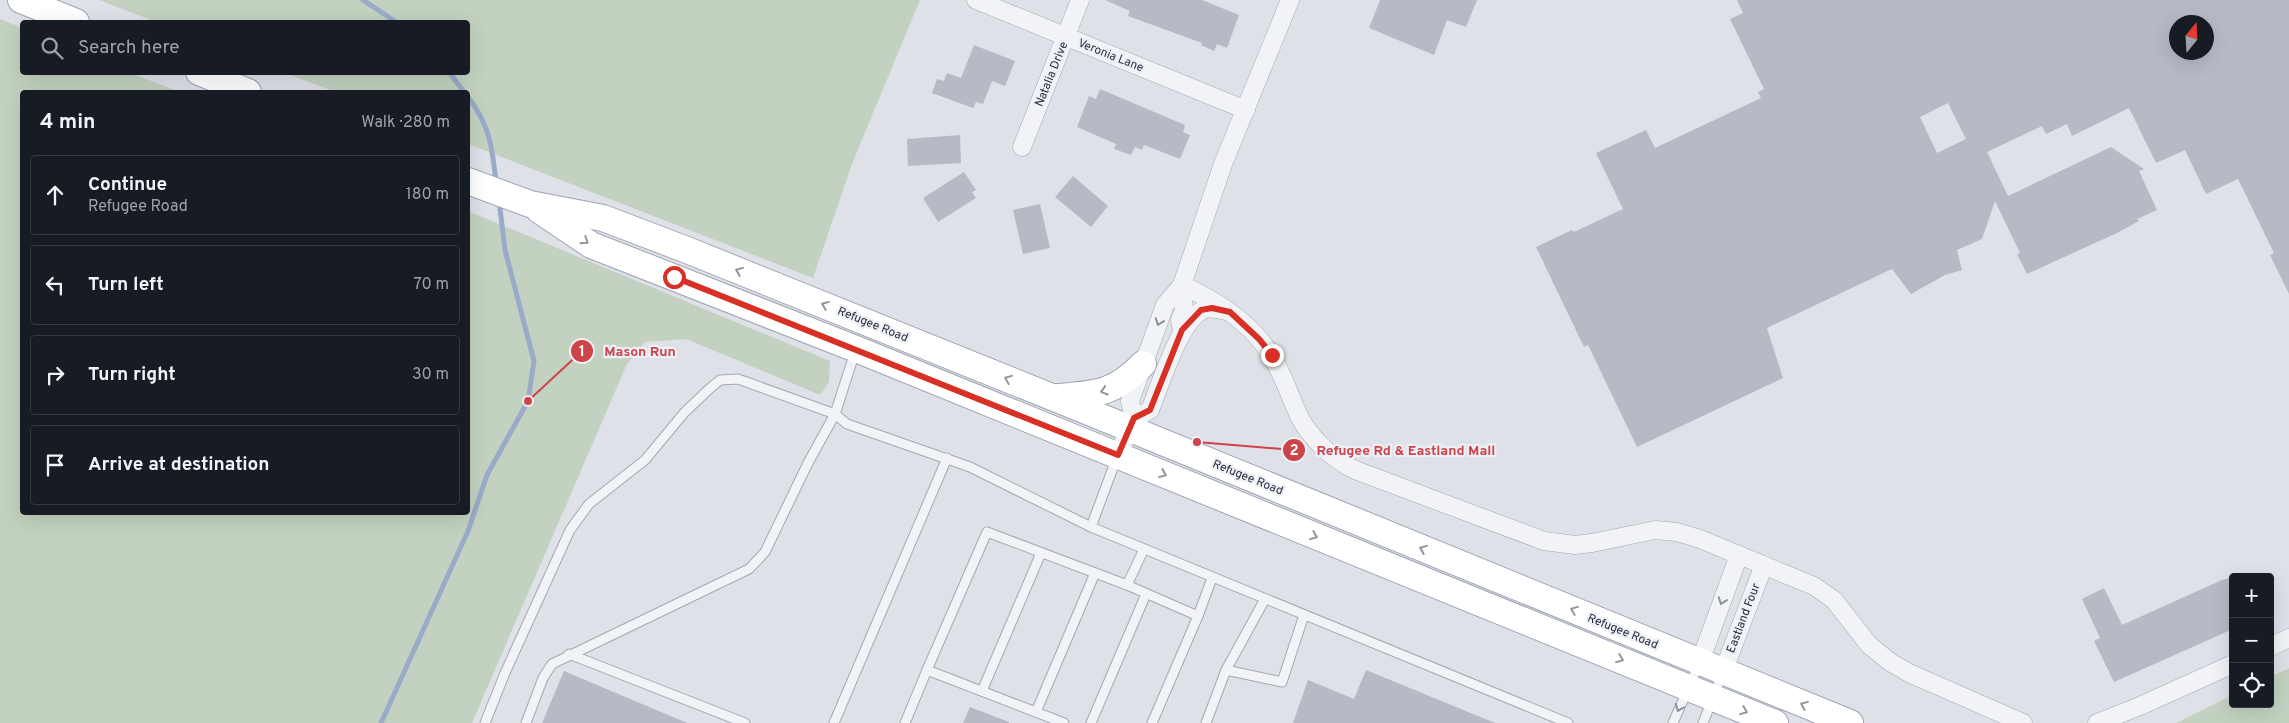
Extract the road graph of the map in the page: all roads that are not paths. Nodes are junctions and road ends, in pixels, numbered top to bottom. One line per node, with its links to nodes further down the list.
1 (21, 0): 5 (main road)
2 (976, 0): 6 (street, Veronia Lane)
3 (1080, 0): 6 (street, Natalia Drive)
4 (1290, 0): 9 (street)
5 (71, 20)
6 (1066, 36): 9 (street, Veronia Lane); 10 (street, Natalia Drive)
7 (206, 75): 8 (main road)
8 (243, 90)
9 (1246, 110): 13 (street)
10 (1022, 147)
11 (477, 184): 12 (main road, Refugee Road)
12 (522, 200): 16 (main road, Refugee Road, one-way to 16); 18 (main road, Refugee Road, one-way to 12)
13 (1182, 285): 14 (street); 15 (street); 17 (street, one-way to 17)
14 (1230, 312): 15 (street); 26 (street)
15 (1182, 330): 20 (street)
16 (856, 349): 19 (lane); 21 (main road, Refugee Road)
17 (1143, 364): 18 (main road, one-way to 18); 20 (street)
18 (1053, 397): 20 (main road, Refugee Road)
19 (836, 414): 22 (lane); 37 (lane); 47 (lane)
20 (1132, 424): 21 (street); 39 (main road, Refugee Road, one-way to 20)
21 (1118, 455): 23 (lane); 42 (main road, Refugee Road, one-way to 42)
22 (947, 458): 23 (lane); 50 (lane)
23 (1091, 527): 24 (lane)
24 (1144, 549): 29 (lane); 30 (lane)
25 (1041, 553): 28 (lane); 40 (lane); 43 (lane)
26 (1739, 555): 27 (street); 39 (street, Eastland Four, one-way to 39)
27 (1764, 565): 39 (street, Eastland Four); 61 (street)
28 (1095, 573): 30 (lane); 45 (lane)
29 (1212, 578): 32 (lane); 34 (lane)
30 (1127, 585): 31 (lane)
31 (1146, 594): 34 (lane); 53 (lane)
32 (1265, 599): 33 (lane); 41 (lane)
33 (1304, 615): 41 (lane); 46 (lane)
34 (1198, 616): 54 (lane)
35 (2289, 638): 36 (street)
36 (2274, 645)
37 (569, 654): 48 (lane); 49 (lane)
38 (2229, 666): 62 (street)
39 (1711, 667): 42 (lane); 44 (lane); 60 (main road, Refugee Road, one-way to 39)
40 (927, 670): 43 (lane); 51 (lane)
41 (1226, 670): 55 (lane)
42 (1688, 687): 44 (main road, Refugee Road); 57 (lane, one-way to 57)
43 (982, 691): 45 (lane)
44 (1714, 698): 58 (lane); 59 (main road, Refugee Road, one-way to 59)
45 (1036, 712): 52 (lane)
46 (1548, 719): 56 (lane)
47 (485, 723)
48 (526, 723)
49 (745, 723)
50 (834, 723)
51 (905, 723)
52 (1064, 723)
53 (1091, 723)
54 (1152, 723)
55 (1206, 723)
56 (1568, 723)
57 (1673, 723)
58 (1703, 723)
59 (1775, 723)
60 (1850, 723)
61 (2023, 723)
62 (2097, 723)

